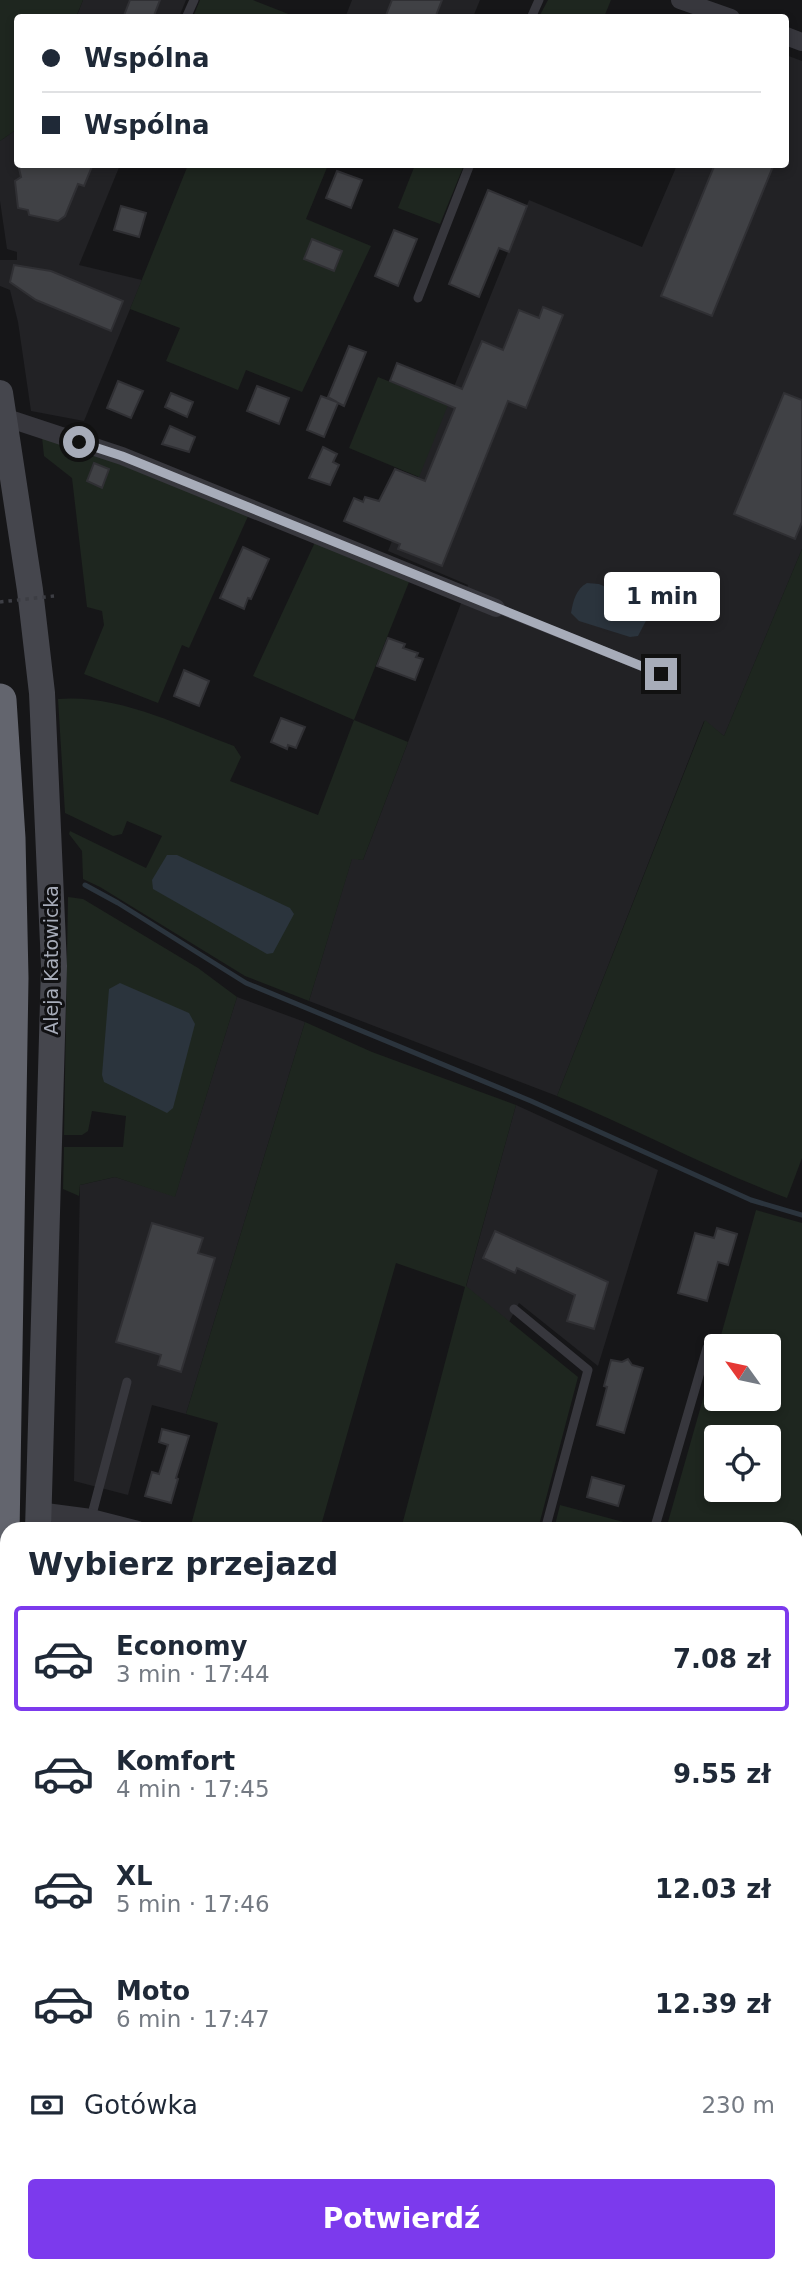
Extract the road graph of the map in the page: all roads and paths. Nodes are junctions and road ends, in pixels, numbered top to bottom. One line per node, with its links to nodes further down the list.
1 (680, 0): 2 (street)
2 (720, 14)
3 (468, 168): 4 (lane)
4 (418, 298)
5 (2, 405): 8 (street); 15 (street, Aleja Katowicka)
6 (54, 596): 7 (path, bridge)
7 (0, 602)
8 (496, 608): 9 (lane)
9 (661, 674)
10 (0, 700): 16 (highway)
11 (514, 1309): 18 (lane)
12 (704, 1358): 19 (lane)
13 (127, 1382): 14 (lane)
14 (91, 1518): 15 (street); 17 (street)
15 (38, 1520)
16 (3, 1522)
17 (107, 1522)
18 (547, 1522)
19 (656, 1522)

